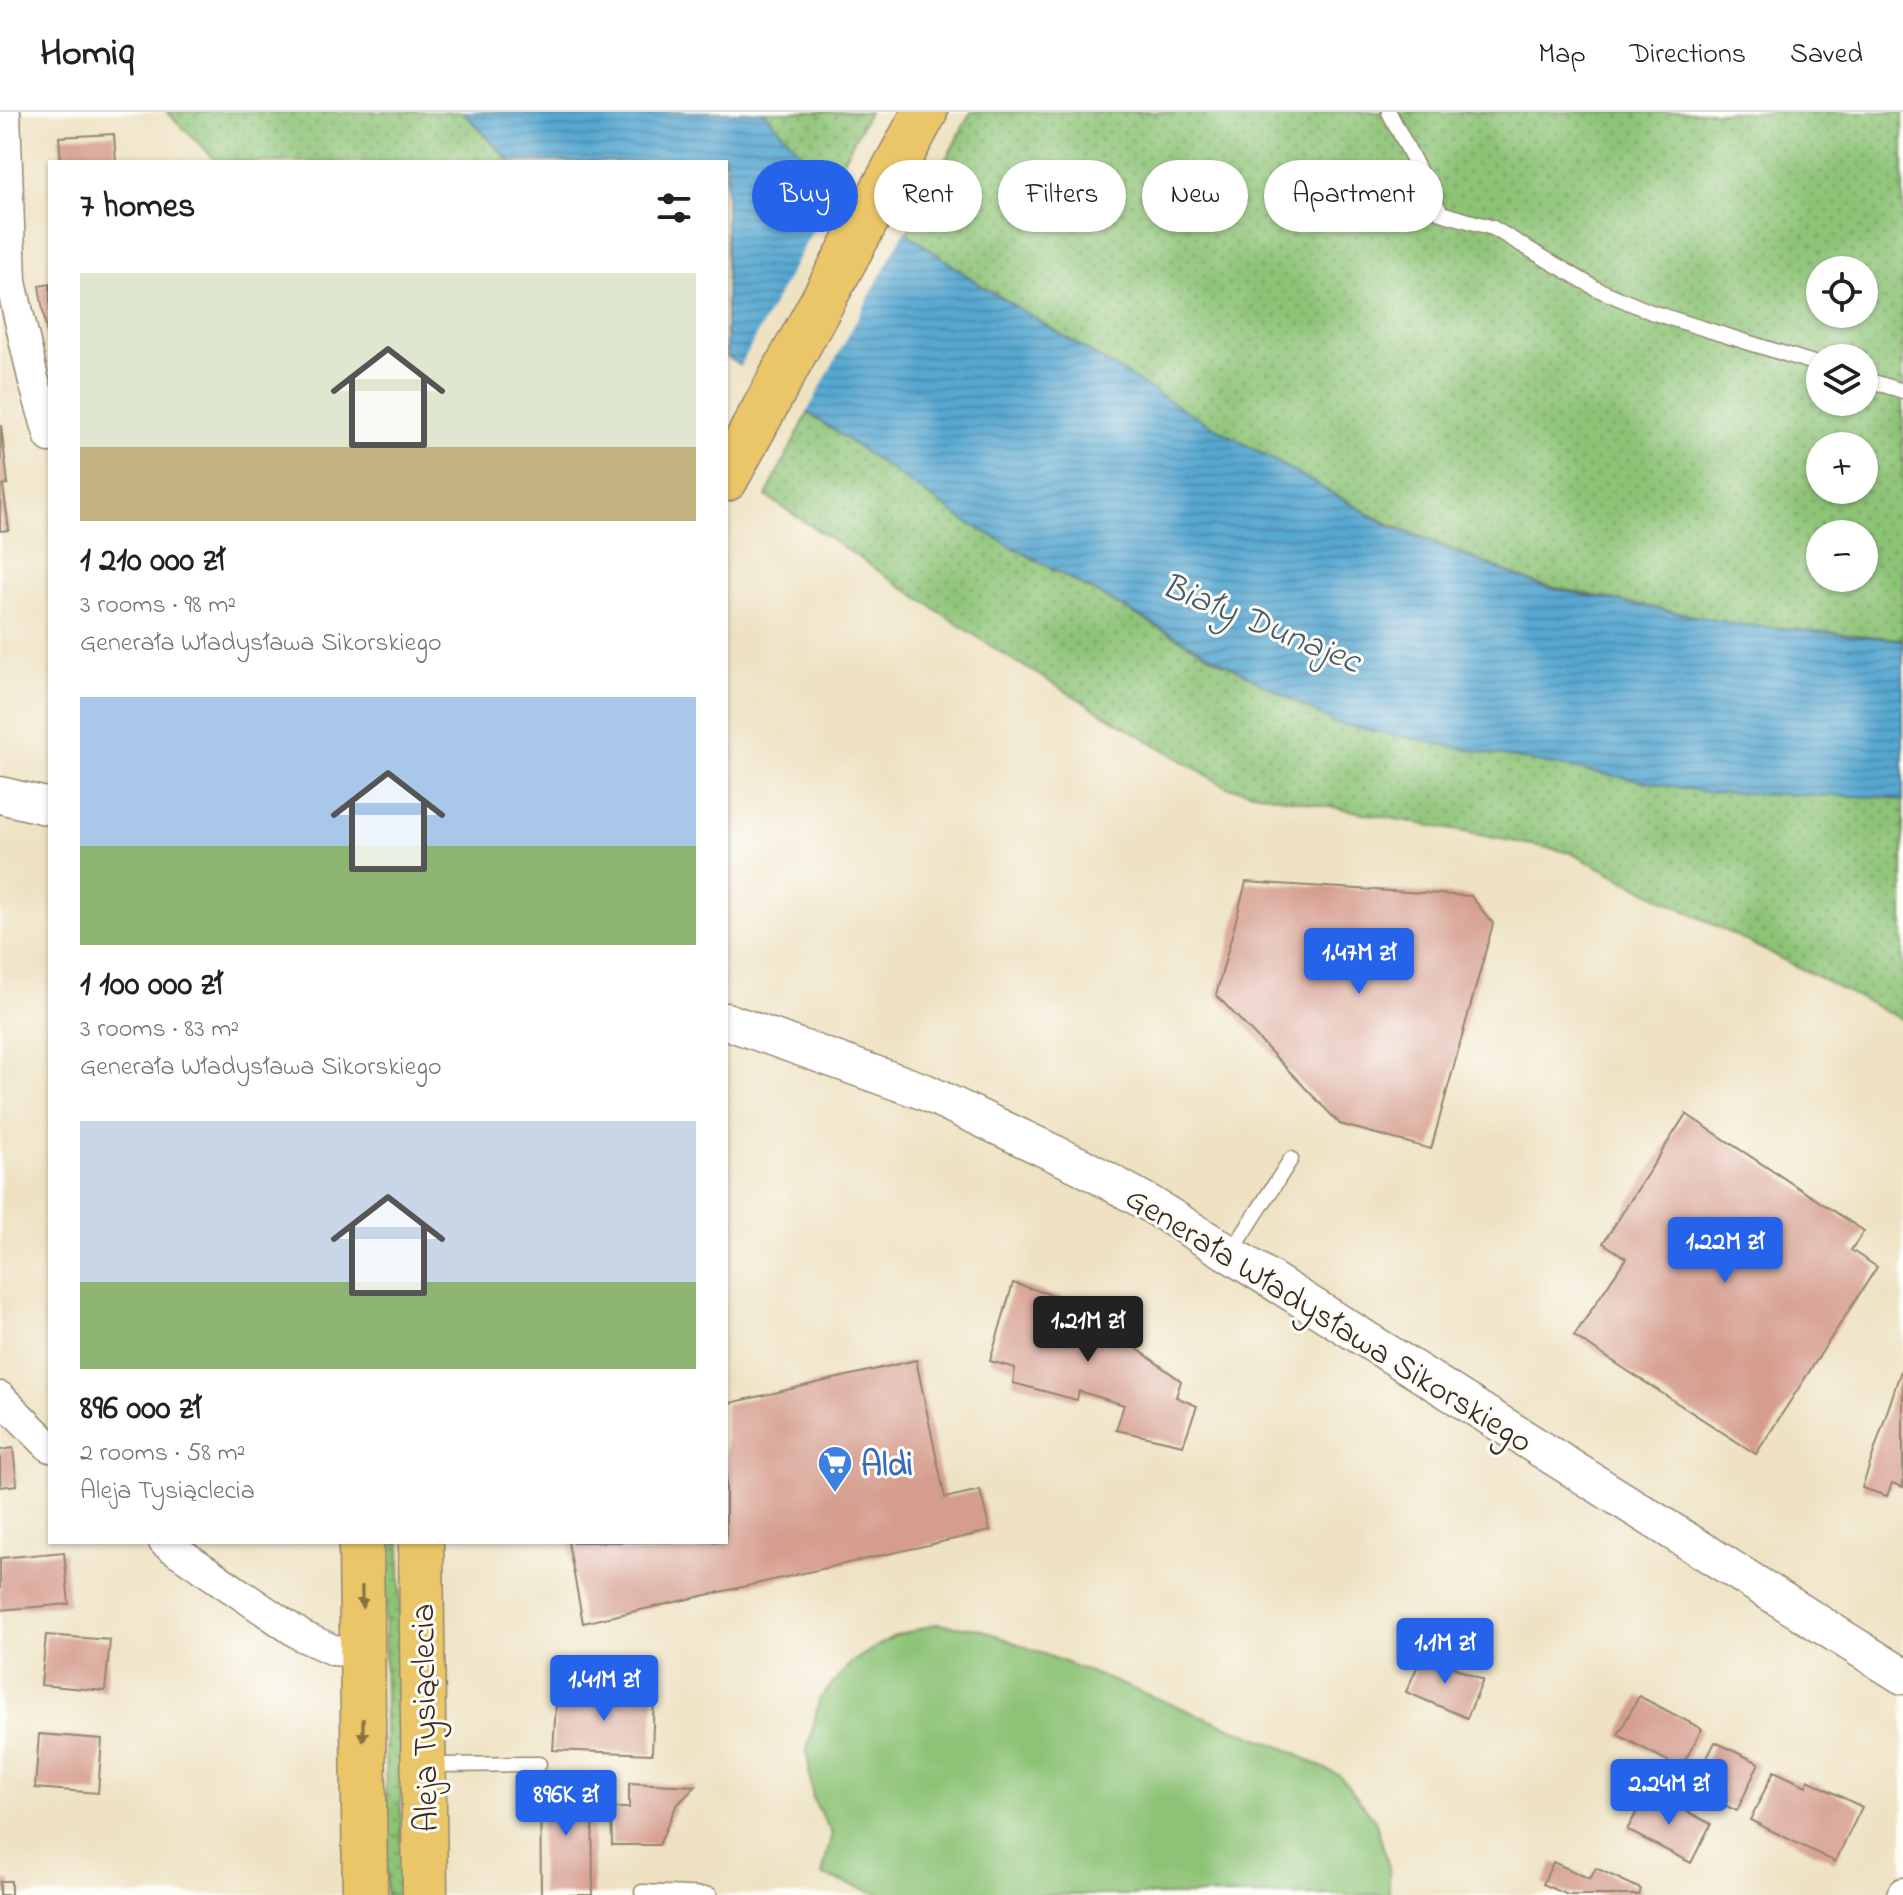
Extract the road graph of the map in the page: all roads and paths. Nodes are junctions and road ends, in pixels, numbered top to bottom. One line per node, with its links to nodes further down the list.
1 (5, 112): 7 (street)
2 (925, 112): 8 (main road)
3 (1389, 112): 4 (lane)
4 (1806, 361)
5 (1878, 383): 6 (lane)
6 (1903, 391)
7 (48, 430)
8 (729, 474)
9 (0, 795): 10 (street)
10 (48, 807)
11 (728, 1022): 13 (street, Generała Władysława Sikorskiego)
12 (1291, 1159): 13 (lane)
13 (1231, 1253): 20 (street, Generała Władysława Sikorskiego)
14 (0, 1397): 15 (street)
15 (48, 1445)
16 (167, 1544): 19 (street)
17 (361, 1544): 19 (main road, Aleja Tysiąclecia, one-way to 19)
18 (421, 1544): 22 (main road, Aleja Tysiąclecia)
19 (363, 1652): 24 (main road, Aleja Tysiąclecia, one-way to 24)
20 (1903, 1676)
21 (539, 1764): 22 (lane)
22 (423, 1765): 25 (main road, Aleja Tysiąclecia)
23 (642, 1892): 26 (lane)
24 (365, 1895)
25 (425, 1895)
26 (710, 1895)

